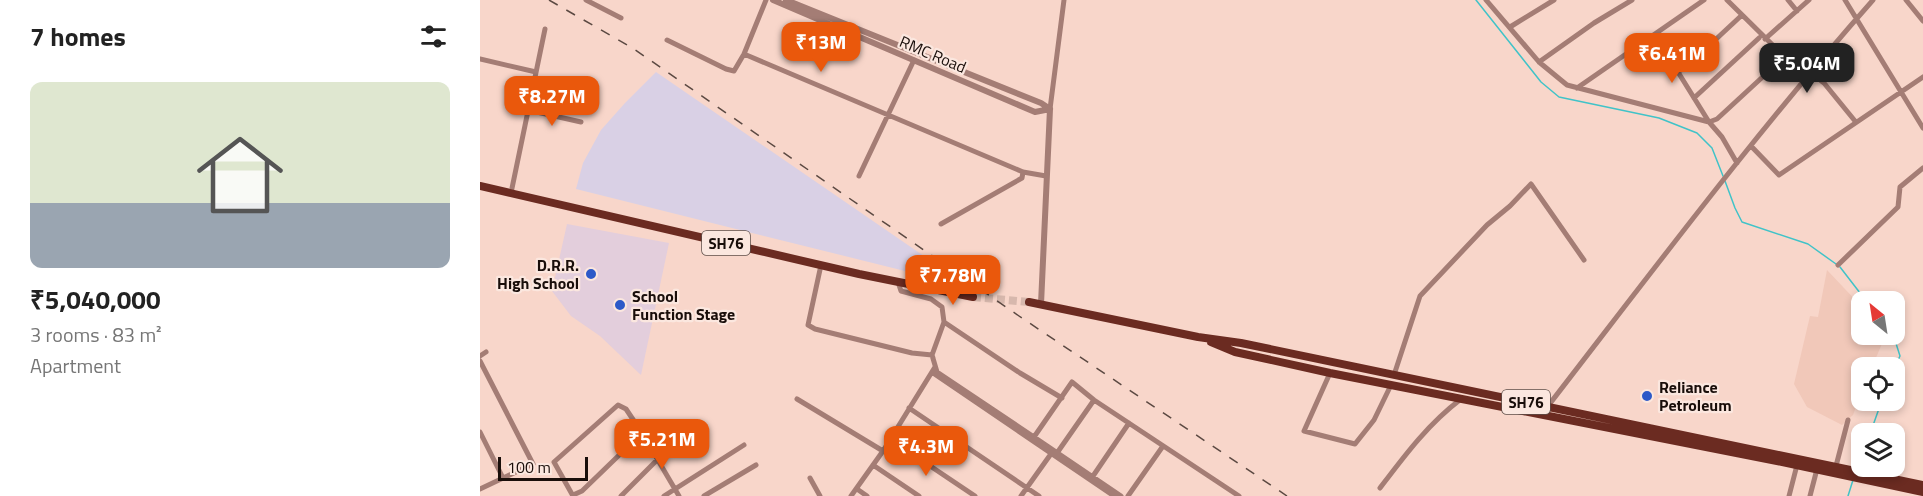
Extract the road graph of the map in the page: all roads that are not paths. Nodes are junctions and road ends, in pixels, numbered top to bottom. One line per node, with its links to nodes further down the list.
1 (586, 0): 18 (street)
2 (766, 0): 26 (street)
3 (772, 0): 28 (street, RMC Road)
4 (1064, 0): 40 (street)
5 (1554, 0): 21 (street)
6 (1632, 0): 30 (street)
7 (1704, 0): 23 (street)
8 (1727, 0): 17 (street)
9 (1788, 0): 16 (street)
10 (1809, 0): 16 (street)
11 (1845, 0): 19 (street)
12 (1873, 0): 19 (street)
13 (1906, 0): 20 (street)
14 (790, 1): 40 (street, RMC Road)
15 (1488, 1): 21 (street)
16 (1797, 11): 24 (street)
17 (1742, 15): 24 (street); 32 (street)
18 (621, 18)
19 (1857, 18): 33 (street); 37 (street)
20 (1923, 21)
21 (1510, 27): 30 (street)
22 (545, 29): 31 (street)
23 (1655, 34): 32 (street); 36 (street)
24 (1762, 39): 35 (street); 38 (street)
25 (666, 40): 26 (street)
26 (744, 54): 41 (street)
27 (480, 59): 31 (street)
28 (914, 60): 40 (street, RMC Road); 41 (street)
29 (1781, 60): 44 (street)
30 (1539, 62): 36 (street)
31 (536, 72): 39 (street)
32 (1677, 72): 38 (street)
33 (1810, 72): 35 (street); 42 (street)
34 (1923, 77): 37 (street)
35 (1806, 78): 46 (street)
36 (1578, 88): 44 (street)
37 (1901, 92): 42 (street); 45 (street)
38 (1694, 98): 44 (street)
39 (528, 110): 43 (street); 53 (street)
40 (1050, 110): 51 (street)
41 (888, 115): 49 (street); 50 (street)
42 (1855, 121): 46 (street)
43 (581, 122)
44 (1709, 122): 47 (street)
45 (1923, 128)
46 (1751, 146): 47 (street)
47 (1737, 163): 76 (street)
48 (1923, 168): 56 (street)
49 (1023, 172): 51 (street); 54 (street)
50 (859, 176)
51 (1046, 176): 61 (street)
52 (480, 186): 53 (main road, SH76)
53 (511, 193): 57 (main road, SH76)
54 (941, 224)
55 (1584, 260): 69 (street)
56 (1838, 265)
57 (822, 266): 58 (main road, SH76); 64 (street)
58 (898, 282): 59 (main road, SH76); 62 (street)
59 (973, 297)
60 (1029, 302): 61 (main road, SH76)
61 (1041, 304): 63 (main road, SH76)
62 (944, 321): 64 (street); 72 (street)
63 (1198, 338): 66 (main road); 67 (main road, SH76)
64 (932, 356): 68 (street); 84 (street)
65 (480, 362): 100 (street)
66 (1330, 373): 70 (main road); 71 (street)
67 (1385, 373): 69 (main road, SH76); 70 (main road)
68 (933, 374): 77 (street); 84 (street)
69 (1394, 375): 76 (main road, SH76)
70 (1382, 383): 71 (main road)
71 (1391, 385): 74 (main road)
72 (1062, 398): 75 (street); 84 (street)
73 (797, 399): 88 (street)
74 (1461, 399): 78 (main road); 105 (street)
75 (1094, 400): 80 (street); 89 (street)
76 (1548, 406): 78 (street); 94 (main road, SH76)
77 (909, 408): 85 (street); 104 (street)
78 (1546, 416): 93 (main road)
79 (1848, 420): 94 (street)
80 (1129, 423): 87 (street); 102 (street)
81 (688, 429): 90 (street)
82 (480, 432): 100 (street)
83 (642, 433): 90 (street); 110 (street); 110 (street)
84 (1032, 438): 89 (street)
85 (890, 439): 88 (street); 119 (street)
86 (744, 445): 107 (street)
87 (1163, 446): 124 (street); 125 (street)
88 (883, 451): 92 (street)
89 (1054, 452): 102 (street); 104 (street)
90 (656, 459): 107 (street); 111 (street)
91 (756, 465): 114 (street)
92 (873, 465): 108 (street); 118 (street)
93 (1797, 465): 95 (main road); 126 (street)
94 (1836, 466): 96 (main road, SH76)
95 (1817, 469): 97 (main road); 127 (street)
96 (1851, 472)
97 (1851, 473)
98 (1866, 477): 109 (main road)
99 (1874, 477): 103 (main road, SH76)
100 (503, 478): 106 (street)
101 (810, 478): 115 (street)
102 (1092, 479): 122 (street); 123 (street)
103 (1923, 485)
104 (1027, 488): 120 (street); 121 (street)
105 (1380, 488)
106 (480, 489)
107 (675, 489): 112 (street); 113 (street)
108 (857, 489): 116 (street); 117 (street)
109 (1923, 492)
110 (573, 496)
111 (621, 496)
112 (664, 496)
113 (679, 496)
114 (704, 496)
115 (820, 496)
116 (851, 496)
117 (867, 496)
118 (919, 496)
119 (975, 496)
120 (1021, 496)
121 (1039, 496)
122 (1114, 496)
123 (1121, 496)
124 (1128, 496)
125 (1239, 496)
126 (1790, 496)
127 (1810, 496)

